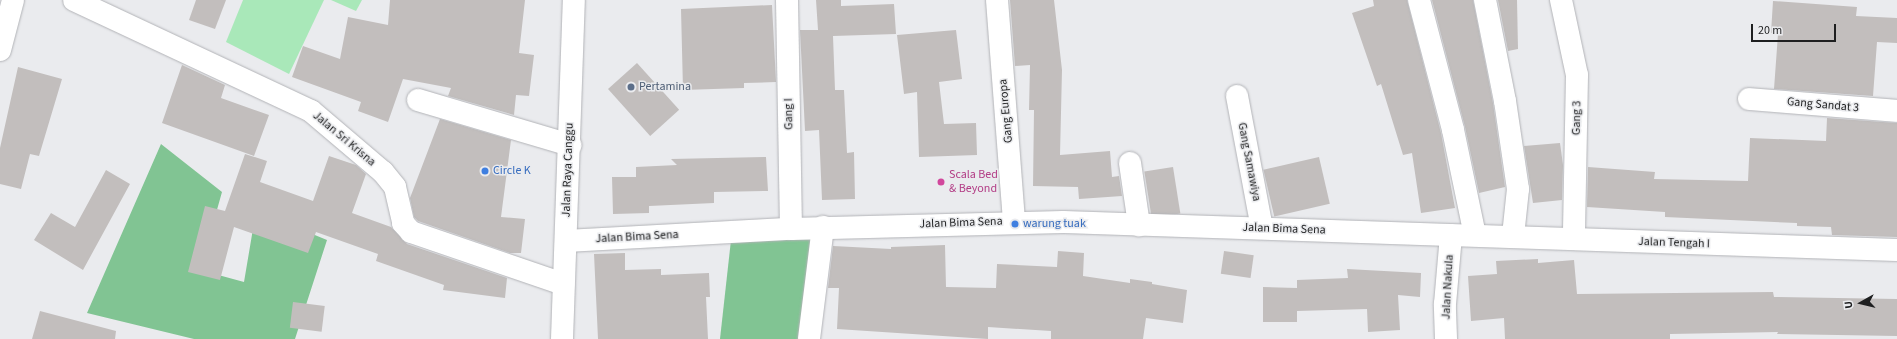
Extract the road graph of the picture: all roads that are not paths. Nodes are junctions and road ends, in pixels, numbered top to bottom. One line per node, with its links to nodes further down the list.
1 (13, 0): 9 (street)
2 (74, 0): 27 (street, Jalan Sri Krisna)
3 (574, 0): 14 (street, Jalan Raya Canggu)
4 (786, 0): 19 (street, Gang I)
5 (997, 0): 16 (street, Gang Europa)
6 (1419, 0): 22 (street)
7 (1485, 0): 23 (street)
8 (1561, 0): 24 (street, Gang 3)
9 (0, 50)
10 (1236, 96): 20 (street, Gang Samawiya)
11 (1749, 99): 13 (street, Gang Sandat 3)
12 (418, 100): 14 (street)
13 (1897, 111)
14 (570, 145): 25 (street, Jalan Raya Canggu)
15 (1130, 163): 17 (street)
16 (1014, 222): 17 (street, Jalan Bima Sena); 18 (street, Jalan Bima Sena)
17 (1139, 225): 20 (street, Jalan Bima Sena)
18 (823, 227): 19 (street, Jalan Bima Sena); 29 (street)
19 (791, 228): 25 (street, Jalan Bima Sena)
20 (1262, 228): 21 (street, Jalan Bima Sena)
21 (1451, 235): 22 (street, Jalan Tengah I); 30 (street, Jalan Nakula)
22 (1475, 235): 23 (street, Jalan Tengah I)
23 (1514, 236): 24 (street, Jalan Tengah I)
24 (1574, 238): 26 (street, Jalan Tengah I)
25 (566, 241): 27 (street, Jalan Raya Canggu)
26 (1897, 250)
27 (563, 284): 28 (street, Jalan Raya Canggu)
28 (562, 339)
29 (809, 339)
30 (1446, 339)

